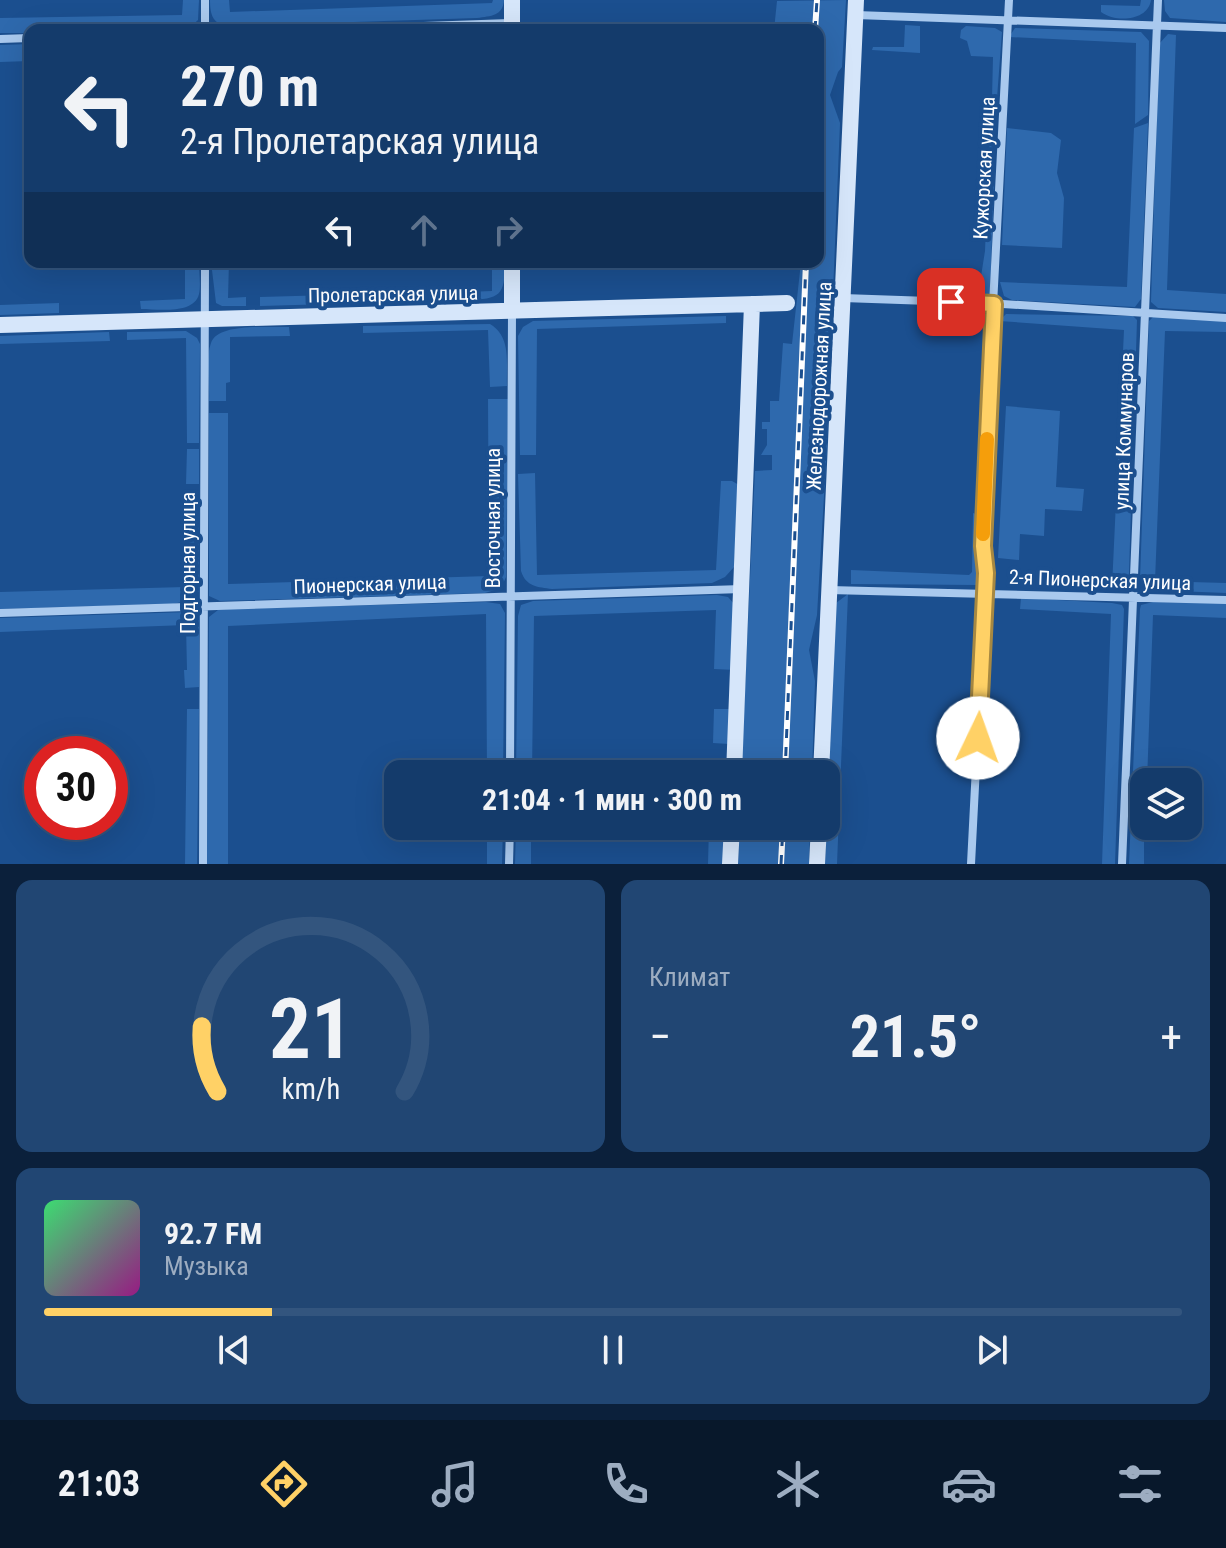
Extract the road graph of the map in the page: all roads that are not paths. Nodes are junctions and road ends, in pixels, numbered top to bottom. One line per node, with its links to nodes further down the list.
1 (205, 0): 7 (street)
2 (512, 0): 8 (street)
3 (1009, 0): 6 (street, Кужорская улица)
4 (1158, 0): 9 (street, улица Коммунаров)
5 (856, 8): 6 (street); 15 (street, Железнодорожная улица)
6 (1007, 21): 9 (street); 18 (street, Кужорская улица)
7 (205, 24)
8 (512, 24)
9 (1156, 25): 10 (street); 20 (street, улица Коммунаров)
10 (1226, 28)
11 (24, 38): 12 (street)
12 (0, 39)
13 (205, 268): 22 (street, Подгорная улица)
14 (512, 268): 19 (street, Восточная улица)
15 (843, 298): 18 (street); 25 (street, Железнодорожная улица)
16 (787, 303): 17 (street, Пролетарская улица)
17 (752, 304): 19 (street, Пролетарская улица); 24 (street)
18 (994, 304): 20 (street); 26 (street, Кужорская улица)
19 (512, 310): 22 (street, Пролетарская улица); 27 (street, Восточная улица)
20 (1145, 314): 21 (street); 28 (street, улица Коммунаров)
21 (1226, 318)
22 (205, 319): 23 (street, Пролетарская улица); 30 (street, Подгорная улица)
23 (0, 325)
24 (742, 589): 27 (street, Пионерская улица); 33 (street)
25 (829, 590): 26 (street, 2-я Пионерская улица); 34 (street, Железнодорожная улица)
26 (985, 592): 28 (street, 2-я Пионерская улица); 42 (street, Кужорская улица)
27 (513, 596): 30 (street, Пионерская улица); 32 (street, Восточная улица)
28 (1135, 599): 29 (street, 2-я Пионерская улица); 43 (street, улица Коммунаров)
29 (1226, 600)
30 (204, 605): 31 (street, Пионерская улица); 38 (street, Подгорная улица)
31 (0, 613)
32 (510, 760)
33 (735, 760)
34 (822, 760)
35 (510, 840): 39 (street)
36 (731, 840): 40 (street)
37 (818, 840): 41 (street)
38 (203, 864)
39 (509, 864)
40 (730, 864)
41 (817, 864)
42 (971, 864)
43 (1122, 864)

